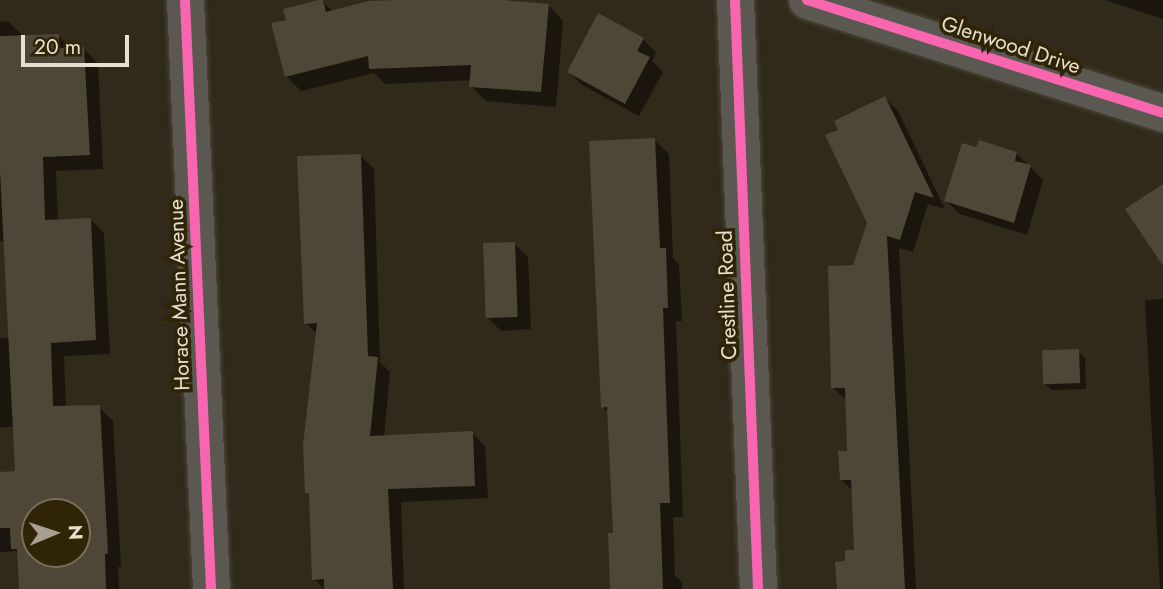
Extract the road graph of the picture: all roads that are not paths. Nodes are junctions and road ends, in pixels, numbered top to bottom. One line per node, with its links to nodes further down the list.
1 (185, 0): 5 (street, Horace Mann Avenue)
2 (735, 0): 6 (street, Crestline Road)
3 (807, 0): 4 (street, Glenwood Drive)
4 (1163, 113)
5 (211, 589)
6 (758, 589)

